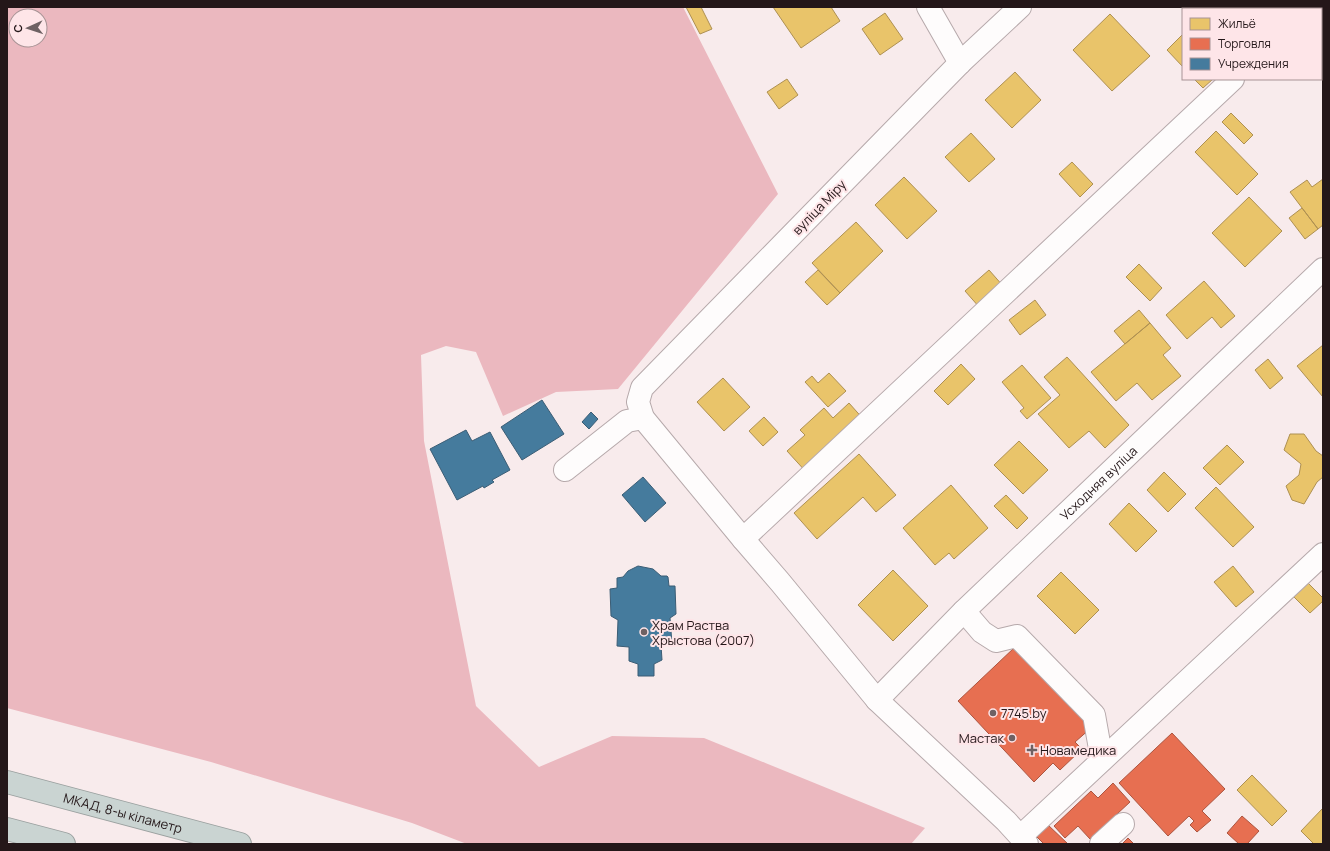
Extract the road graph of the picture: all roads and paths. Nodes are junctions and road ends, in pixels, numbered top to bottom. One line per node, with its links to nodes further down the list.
1 (928, 7): 3 (street)
2 (1020, 7): 3 (street, вуліца Міру)
3 (960, 63): 6 (street, вуліца Міру)
4 (1232, 80): 8 (street)
5 (1323, 269): 10 (street, Усходняя вуліца)
6 (643, 418): 7 (street); 8 (street)
7 (565, 470)
8 (743, 539): 11 (street)
9 (1323, 554): 12 (street)
10 (964, 611): 11 (street, Усходняя вуліца); 12 (street)
11 (877, 700): 16 (street)
12 (1102, 760): 16 (street)
13 (7, 782): 18 (highway, МКАД, 8-ы кіламетр)
14 (1123, 824): 19 (street)
15 (7, 829): 17 (highway)
16 (1024, 840)
17 (64, 844)
18 (240, 844)
19 (1101, 844)

